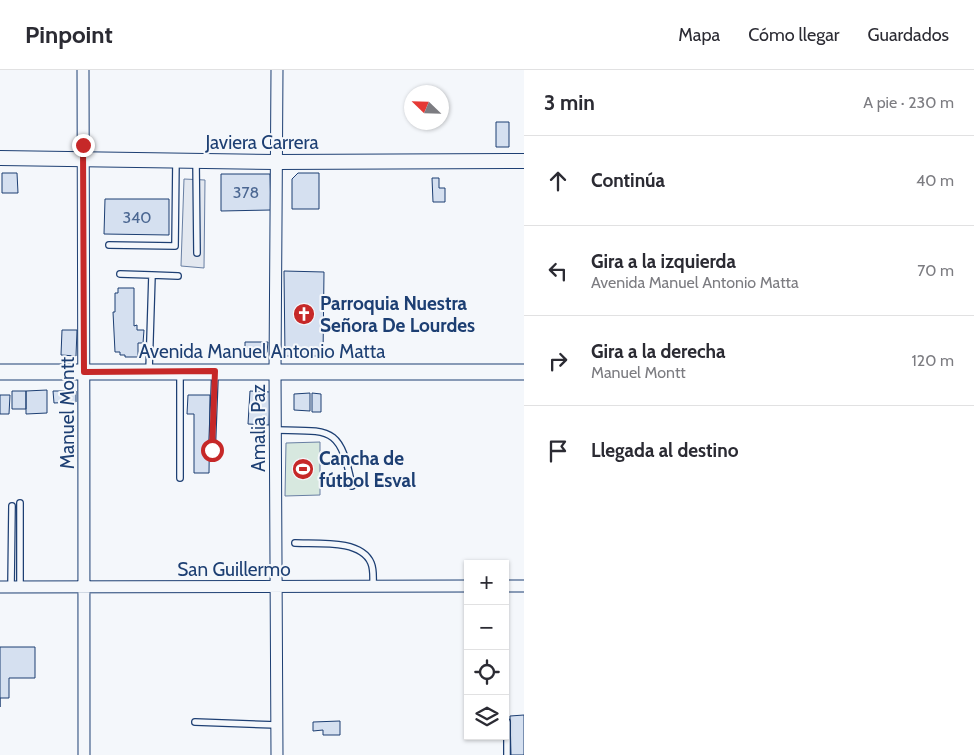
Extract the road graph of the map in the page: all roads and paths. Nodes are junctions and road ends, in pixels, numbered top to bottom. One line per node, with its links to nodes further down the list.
1 (83, 70): 4 (street, Manuel Montt)
2 (277, 70): 8 (street, Amalia Paz)
3 (0, 158): 4 (street, Javiera Carrera)
4 (83, 159): 5 (street, Javiera Carrera); 18 (street, Manuel Montt)
5 (176, 160): 6 (street, Javiera Carrera); 9 (lane)
6 (196, 161): 8 (street, Javiera Carrera); 10 (lane)
7 (524, 161): 8 (street, Javiera Carrera)
8 (276, 162): 16 (street, Amalia Paz)
9 (109, 245)
10 (197, 253)
11 (120, 274): 12 (lane)
12 (152, 275): 13 (lane); 19 (lane)
13 (178, 276)
14 (180, 371): 15 (main road, Avenida Manuel Antonio Matta); 19 (main road, Avenida Manuel Antonio Matta); 23 (lane)
15 (215, 371): 16 (main road, Avenida Manuel Antonio Matta); 22 (lane)
16 (275, 371): 20 (main road, Avenida Manuel Antonio Matta); 21 (street, Amalia Paz)
17 (0, 372): 18 (main road, Avenida Manuel Antonio Matta)
18 (84, 372): 19 (main road, Avenida Manuel Antonio Matta); 33 (street, Manuel Montt)
19 (149, 372)
20 (524, 372)
21 (276, 430): 24 (lane); 34 (street, Amalia Paz)
22 (212, 450)
23 (180, 478)
24 (352, 486)
25 (20, 503): 32 (lane)
26 (12, 506): 32 (lane)
27 (295, 543): 28 (lane)
28 (373, 586): 29 (street, San Guillermo); 34 (street, San Guillermo)
29 (464, 586)
30 (509, 586): 31 (street)
31 (524, 586)
32 (10, 587): 33 (street, San Guillermo)
33 (85, 587): 34 (street, San Guillermo); 38 (street, Manuel Montt)
34 (277, 587): 36 (street, Amalia Paz)
35 (195, 722): 36 (lane)
36 (277, 725): 39 (street, Amalia Paz)
37 (507, 740): 40 (lane)
38 (84, 755)
39 (277, 755)
40 (507, 755)

